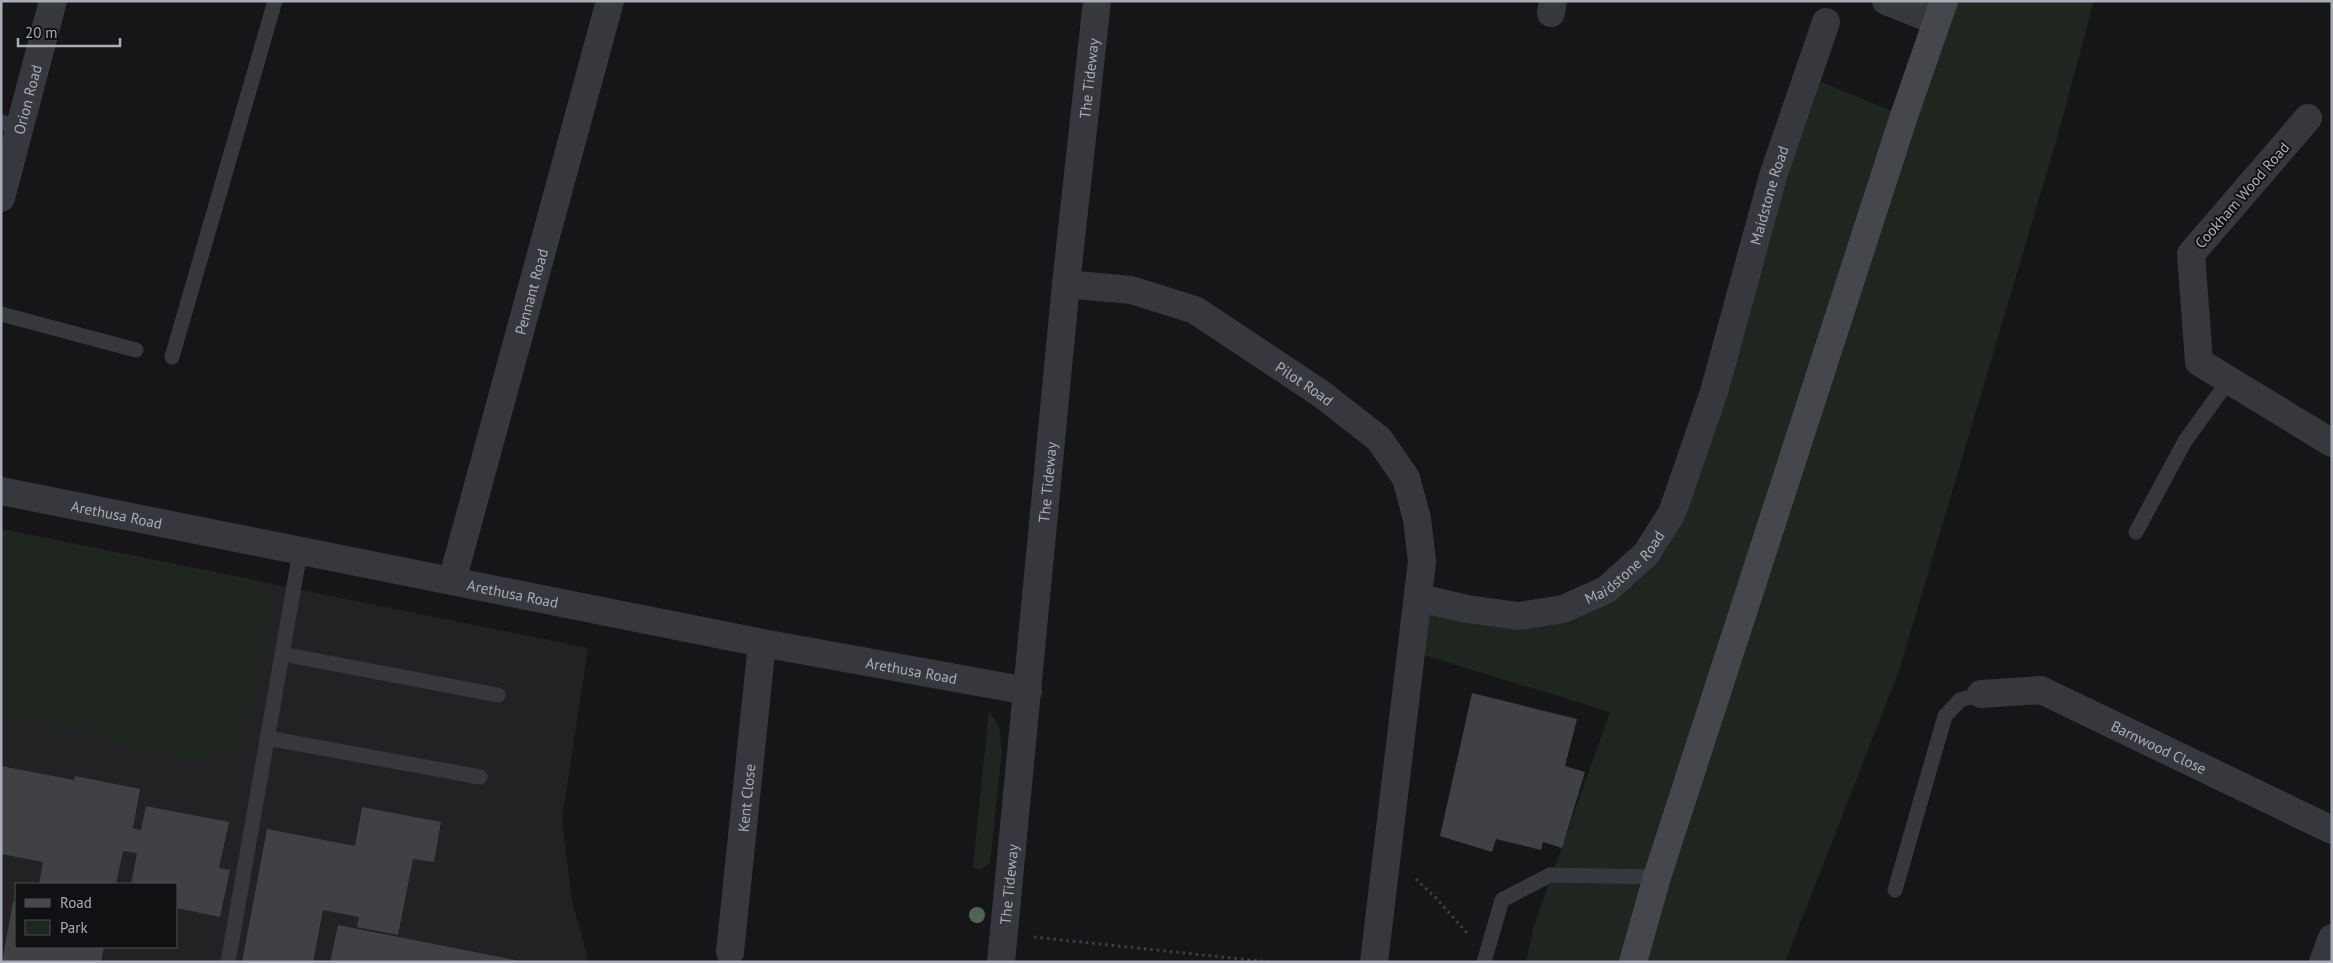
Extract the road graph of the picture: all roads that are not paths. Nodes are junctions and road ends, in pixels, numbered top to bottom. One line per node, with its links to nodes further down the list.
1 (53, 1): 9 (street, Orion Road)
2 (275, 1): 14 (lane)
3 (610, 1): 20 (street, Pennant Road)
4 (1097, 1): 11 (street, The Tideway)
5 (1886, 1): 6 (street)
6 (1940, 11): 30 (main road)
7 (1826, 22): 21 (street, Maidstone Road)
8 (2308, 118): 15 (street, Cookham Wood Road)
9 (11, 125): 10 (street, Orion Road)
10 (1, 198)
11 (1066, 284): 21 (street, Pilot Road); 24 (street, The Tideway)
12 (1, 314): 13 (lane)
13 (136, 350)
14 (172, 357)
15 (2229, 380): 16 (street, Cookham Wood Road); 18 (lane)
16 (2332, 443)
17 (1, 491): 19 (street, Arethusa Road)
18 (2136, 532)
19 (300, 552): 20 (street, Arethusa Road); 23 (lane)
20 (452, 581): 22 (street, Arethusa Road)
21 (1419, 598): 37 (street)
22 (762, 643): 24 (street, Arethusa Road); 33 (street, Kent Close)
23 (282, 654): 26 (lane); 27 (lane)
24 (1028, 691): 36 (street, The Tideway)
25 (1982, 694): 29 (street, Barnwood Close); 31 (lane)
26 (498, 695)
27 (267, 738): 28 (lane); 35 (lane)
28 (480, 777)
29 (2332, 830)
30 (1657, 877): 34 (lane); 38 (main road)
31 (1895, 890)
32 (2332, 938): 39 (street)
33 (730, 952)
34 (1484, 958)
35 (228, 962)
36 (1001, 962)
37 (1374, 962)
38 (1633, 962)
39 (2323, 962)

